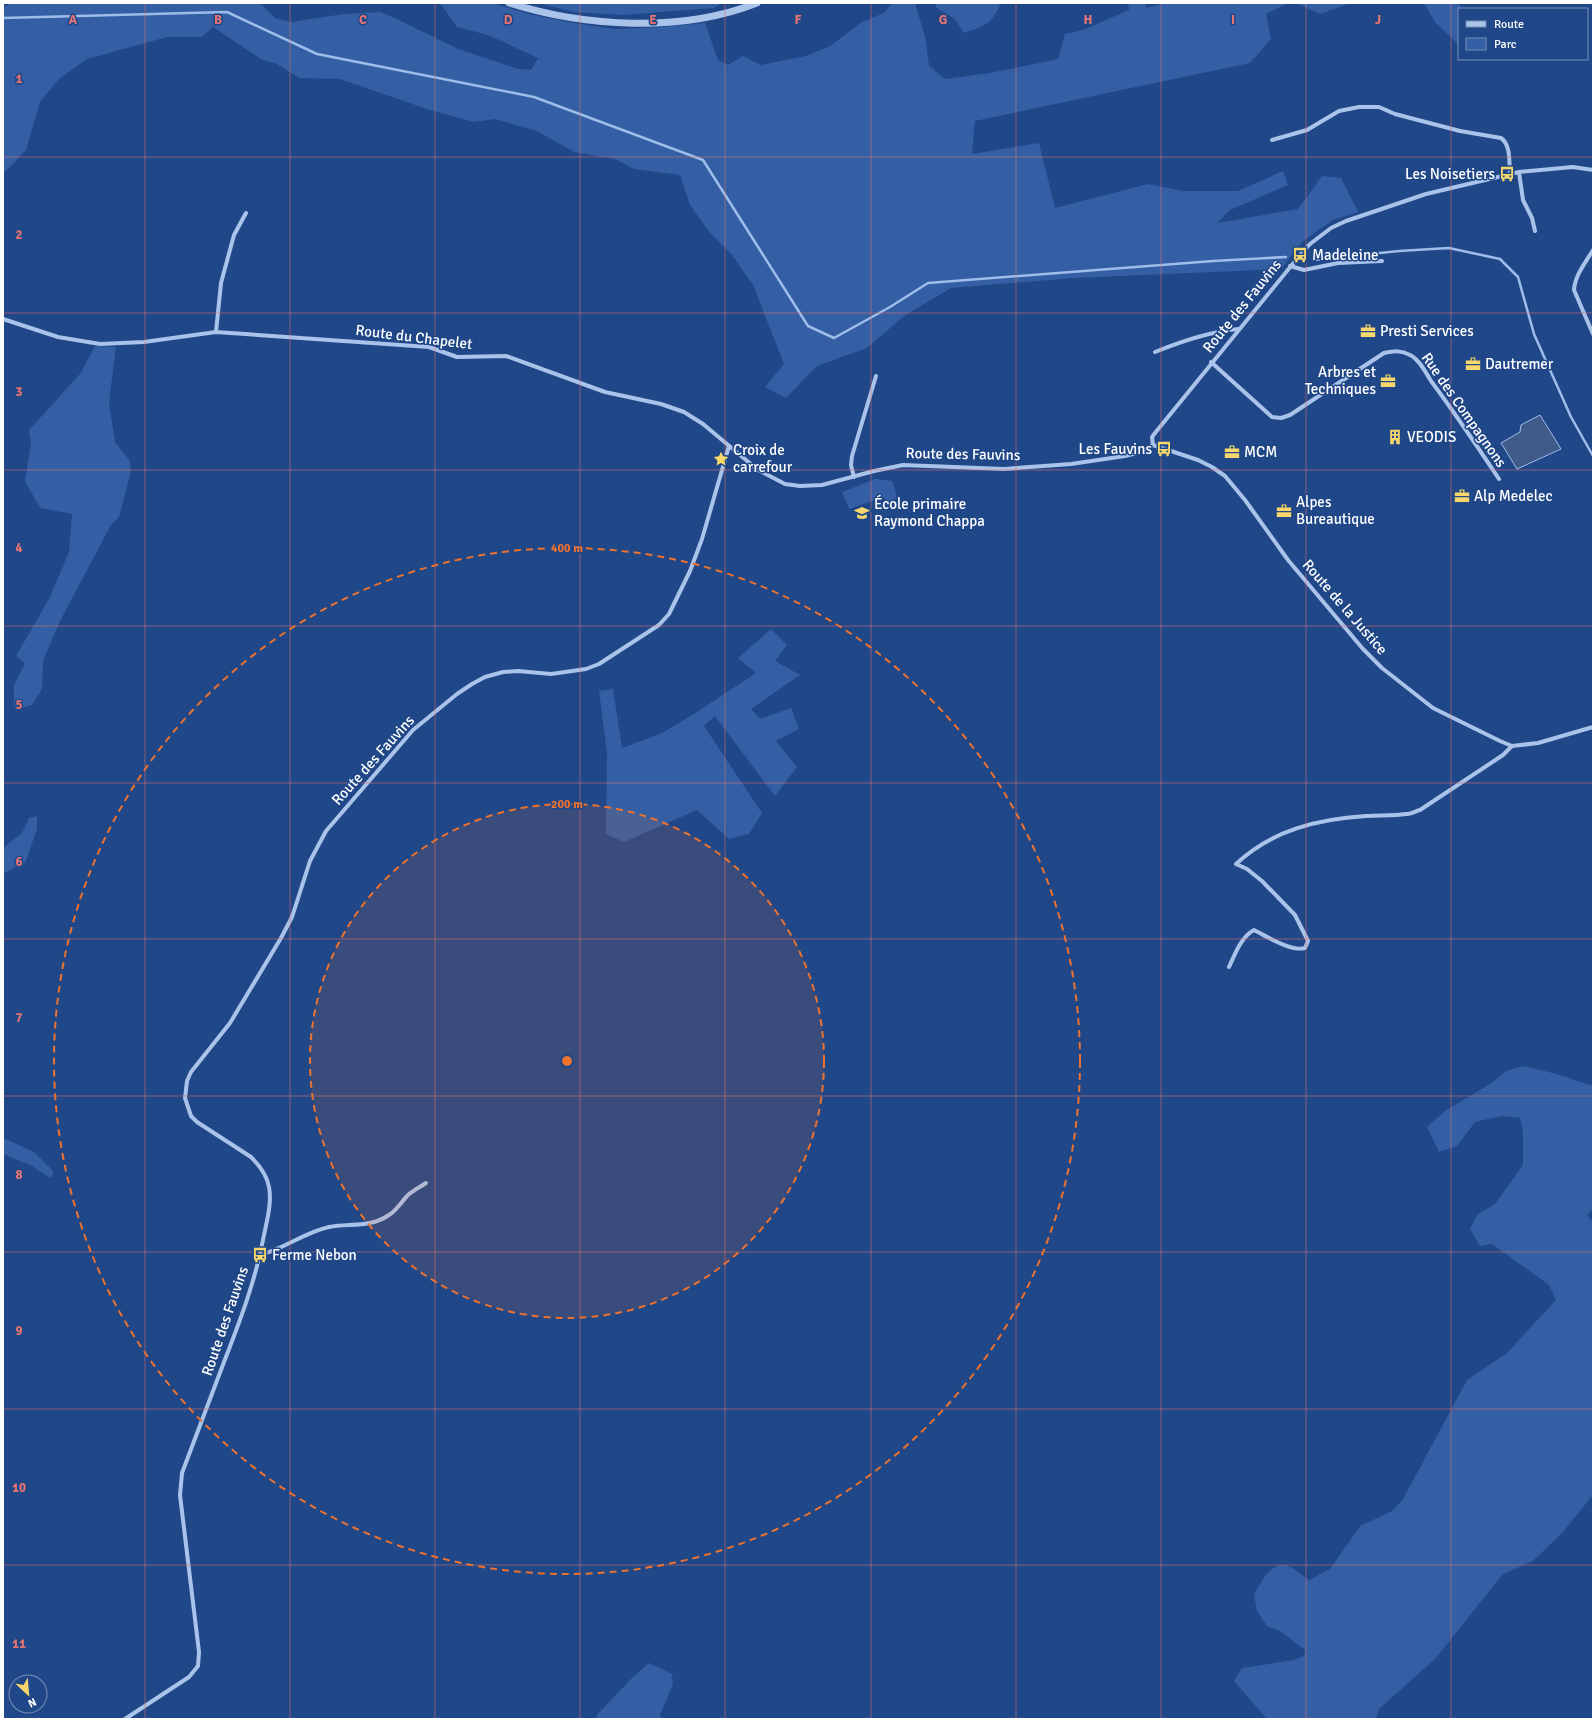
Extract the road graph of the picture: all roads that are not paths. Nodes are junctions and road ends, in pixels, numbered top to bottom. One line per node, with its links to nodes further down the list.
1 (509, 3): 2 (street)
2 (757, 3)
3 (1272, 140): 6 (street)
4 (1593, 170): 5 (street, Route des Fauvins)
5 (1519, 172): 6 (street, Route des Fauvins); 8 (street)
6 (1510, 174): 11 (street, Route des Fauvins)
7 (246, 213): 14 (street)
8 (1535, 231)
9 (1593, 250): 15 (street)
10 (1382, 261): 11 (street)
11 (1290, 266): 13 (street, Route des Fauvins)
12 (3, 319): 14 (street, Route du Chapelet)
13 (1238, 329): 16 (street); 17 (street, Route des Fauvins)
14 (216, 332): 20 (street, Route du Chapelet)
15 (1593, 334)
16 (1155, 352)
17 (1211, 362): 19 (street, Route des Fauvins); 22 (street, Rue des Compagnons)
18 (876, 376): 21 (street)
19 (1153, 445): 21 (street, Route des Fauvins); 24 (street, Route de la Justice)
20 (729, 446): 21 (street, Route des Fauvins); 27 (street, Route des Fauvins)
21 (854, 477)
22 (1499, 479)
23 (1593, 727): 24 (street, Route de la Justice)
24 (1512, 746): 25 (street)
25 (1229, 968)
26 (426, 1183): 27 (street)
27 (260, 1255): 28 (street, Route des Fauvins)
28 (125, 1719)

